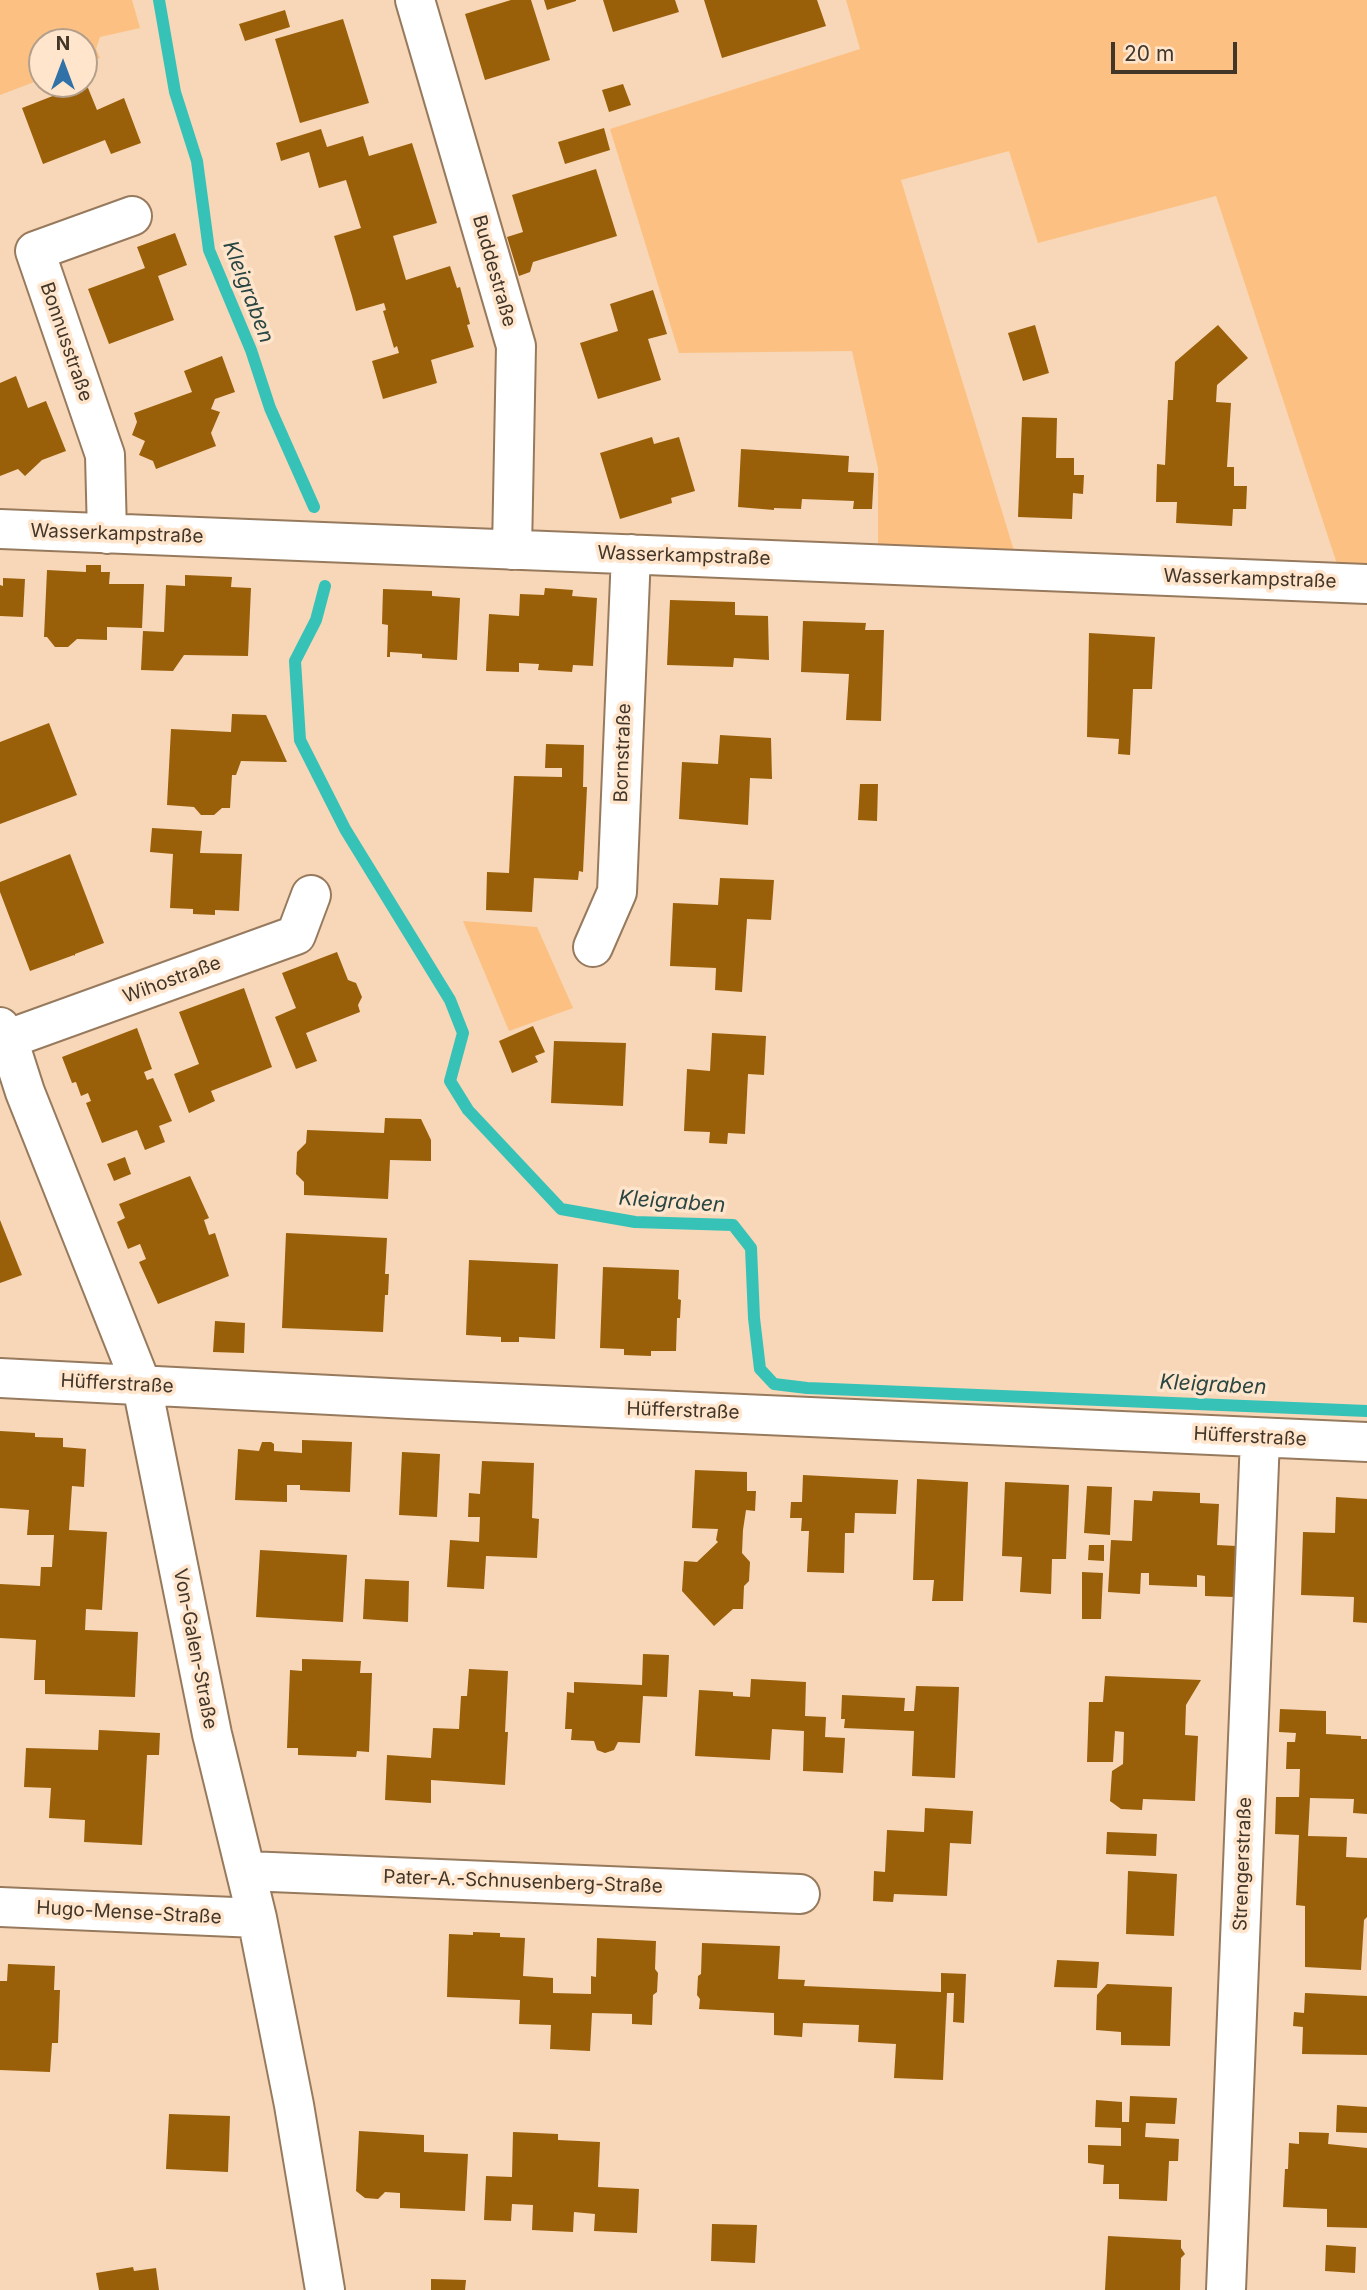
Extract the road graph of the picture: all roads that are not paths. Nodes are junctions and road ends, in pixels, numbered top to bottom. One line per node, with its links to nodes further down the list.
1 (415, 0): 5 (street, Buddestraße)
2 (132, 216): 4 (street, Bonnusstraße)
3 (0, 529): 4 (street, Wasserkampstraße)
4 (107, 534): 5 (street, Wasserkampstraße)
5 (512, 550): 6 (street, Wasserkampstraße)
6 (631, 554): 7 (street, Wasserkampstraße); 9 (street, Bornstraße)
7 (1367, 584)
8 (311, 895): 10 (street, Wihostraße)
9 (593, 947)
10 (4, 1033): 12 (street, Von-Galen-Straße)
11 (0, 1378): 12 (street, Hüfferstraße)
12 (142, 1386): 13 (street, Hüfferstraße); 15 (street, Von-Galen-Straße)
13 (1260, 1438): 14 (street, Hüfferstraße); 20 (street, Strengerstraße)
14 (1367, 1442)
15 (247, 1871): 16 (street, Pater-A.-Schnusenberg-Straße); 18 (street, Von-Galen-Straße)
16 (800, 1894)
17 (0, 1907): 18 (street, Hugo-Mense-Straße)
18 (257, 1918): 19 (street, Von-Galen-Straße)
19 (325, 2290)
20 (1226, 2290)

